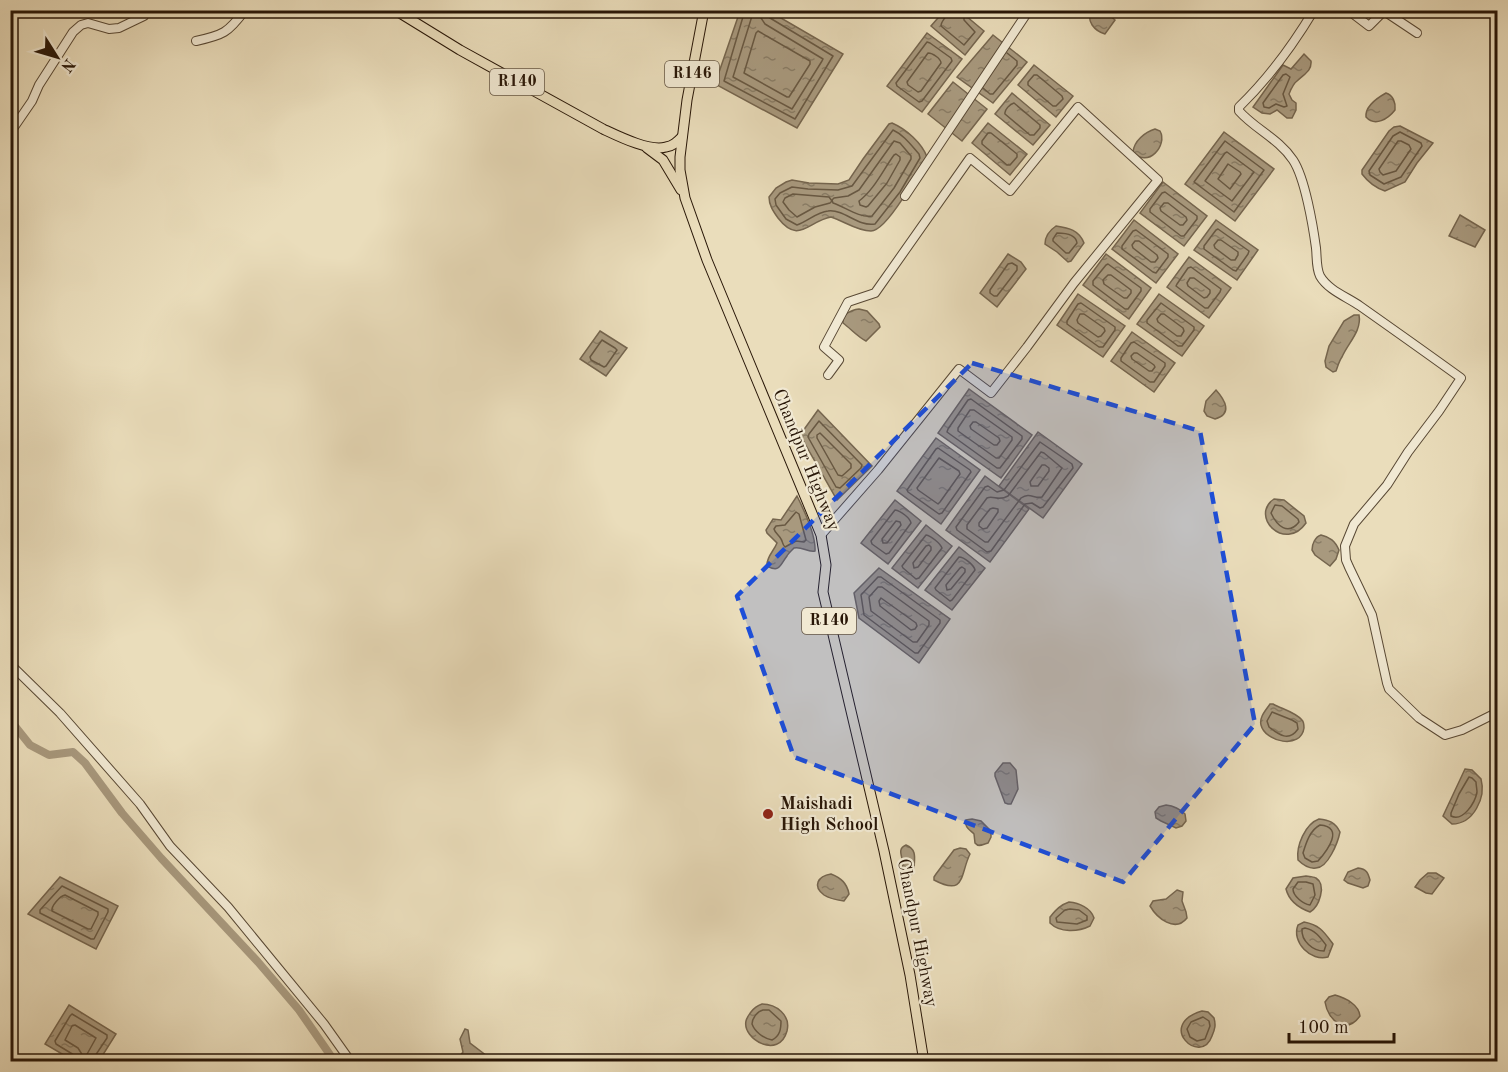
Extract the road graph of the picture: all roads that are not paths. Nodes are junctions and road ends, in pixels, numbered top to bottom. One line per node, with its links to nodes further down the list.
1 (245, 10): 9 (street)
2 (395, 10): 12 (main road, R140)
3 (704, 10): 11 (main road, R146)
4 (1029, 10): 13 (street)
5 (1314, 10): 18 (street)
6 (1348, 10): 8 (street)
7 (144, 16): 10 (street)
8 (1417, 33)
9 (196, 41)
10 (10, 133)
11 (682, 138): 12 (main road, R140); 14 (main road, R140)
12 (643, 144): 14 (main road, R140)
13 (905, 196)
14 (685, 198): 16 (main road, Chandpur Highway / R140)
15 (828, 375): 16 (street)
16 (821, 535): 20 (main road, Chandpur Highway / R140)
17 (10, 664): 19 (street)
18 (1497, 712)
19 (351, 1062)
20 (924, 1062)

